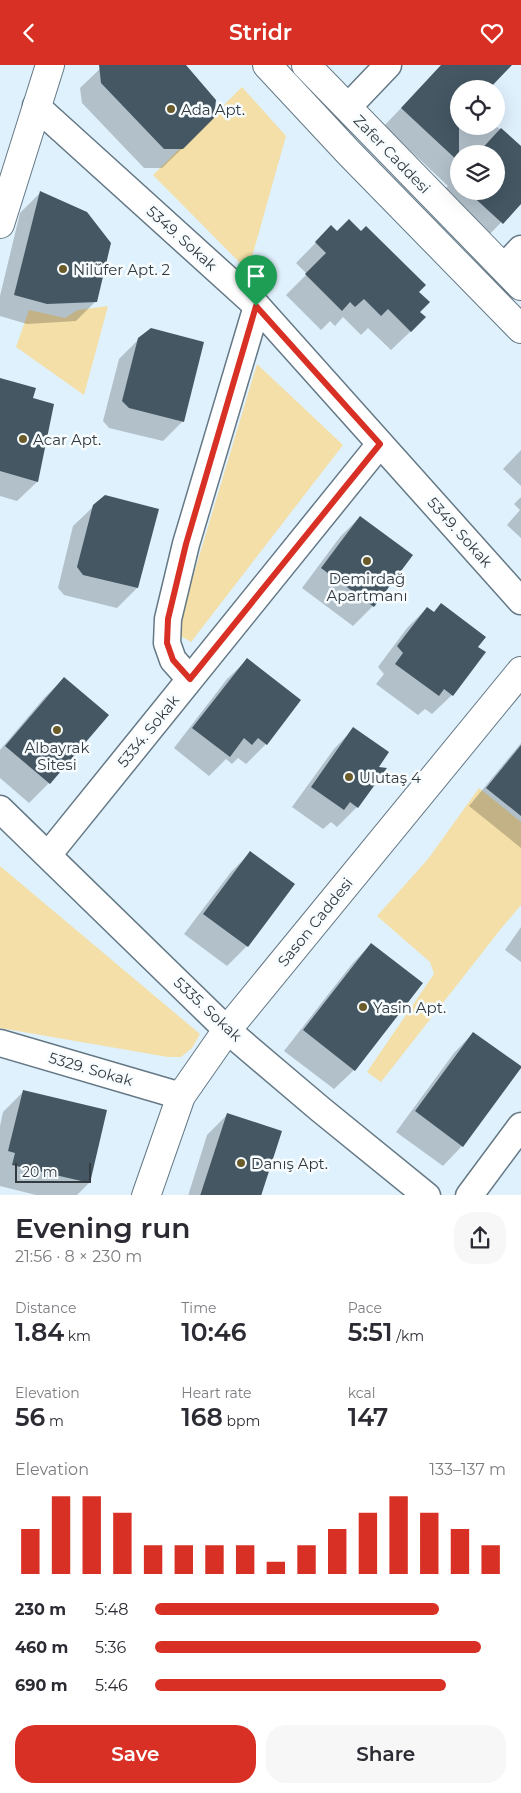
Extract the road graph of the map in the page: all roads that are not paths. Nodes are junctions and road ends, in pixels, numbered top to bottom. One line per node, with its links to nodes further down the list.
1 (50, 65): 5 (main road)
2 (267, 65): 10 (main road)
3 (306, 65): 6 (main road, Zafer Caddesi)
4 (388, 65): 6 (street)
5 (36, 106): 7 (main road); 9 (street, 5349. Sokak)
6 (347, 108): 8 (main road, Zafer Caddesi)
7 (0, 224)
8 (515, 268)
9 (256, 306): 11 (street, 5349. Sokak); 14 (street)
10 (521, 329)
11 (380, 444): 12 (street, 5349. Sokak); 14 (street, 5334. Sokak)
12 (521, 601)
13 (521, 671): 17 (main road, Sason Caddesi)
14 (190, 679): 16 (street, 5334. Sokak)
15 (0, 809): 16 (street, 5335. Sokak)
16 (48, 855): 17 (street, 5335. Sokak)
17 (227, 1029): 19 (main road, Sason Caddesi); 22 (street, 5335. Sokak)
18 (0, 1043): 19 (street, 5329. Sokak)
19 (181, 1096): 21 (main road, Sason Caddesi)
20 (521, 1126): 23 (street)
21 (146, 1195)
22 (427, 1195)
23 (469, 1195)

